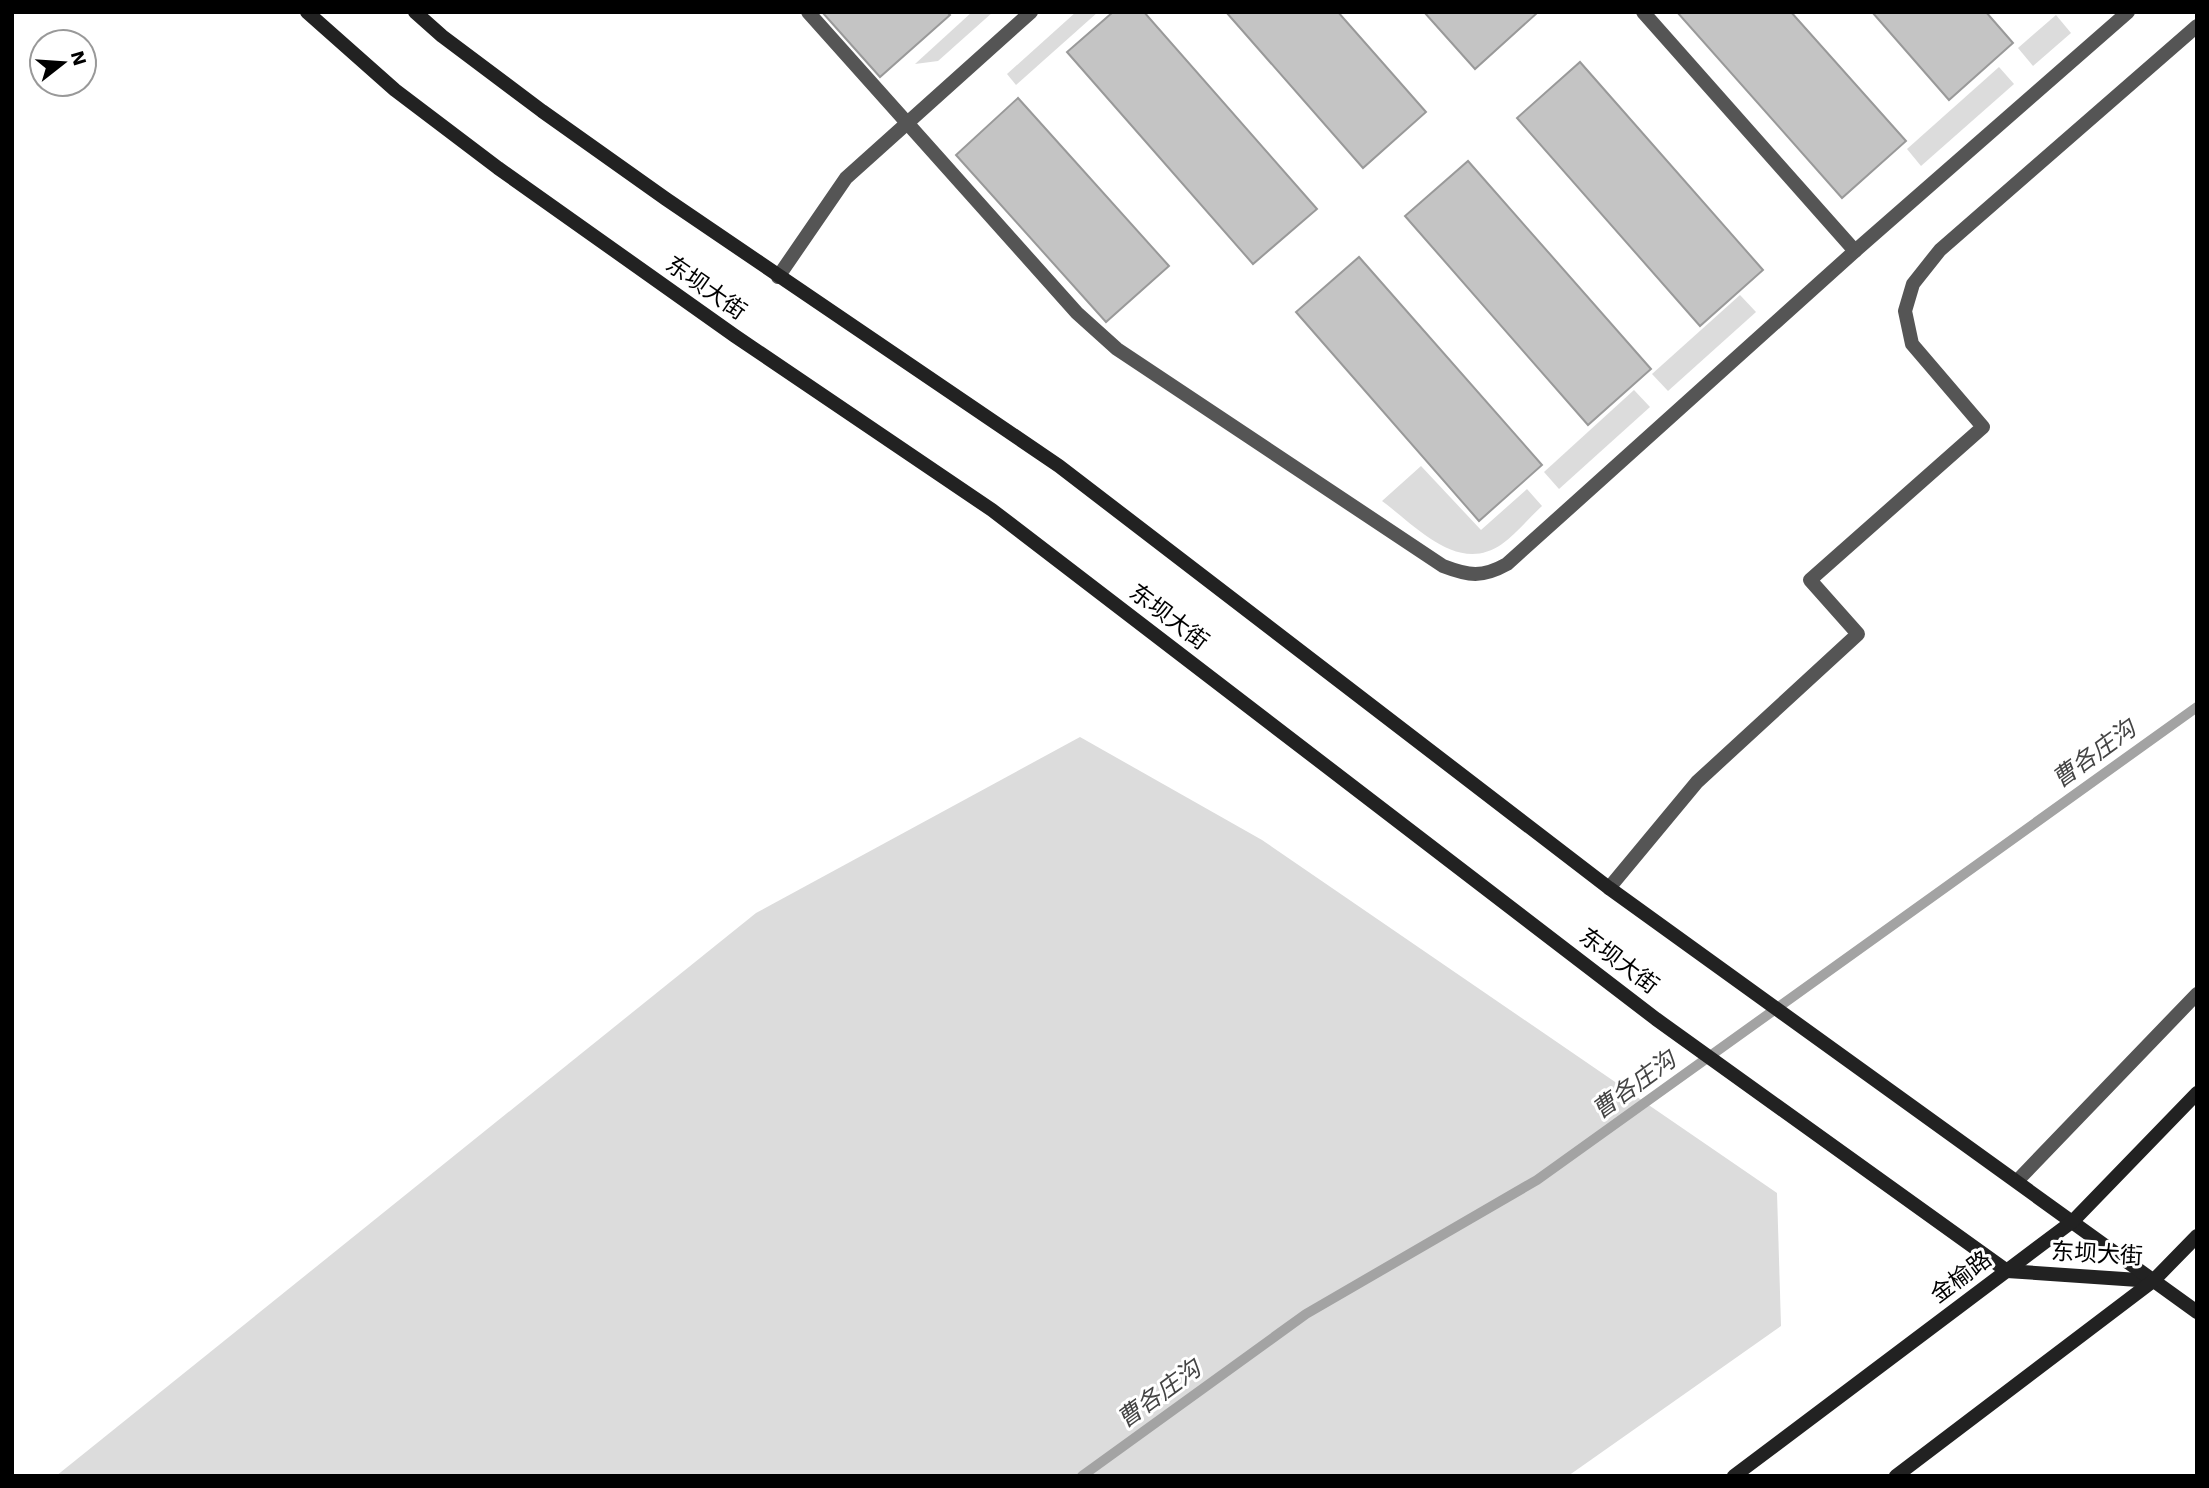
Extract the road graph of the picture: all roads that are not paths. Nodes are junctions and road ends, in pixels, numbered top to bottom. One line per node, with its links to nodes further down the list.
1 (307, 12): 17 (main road, 东坝大街)
2 (415, 12): 10 (main road, 东坝大街)
3 (808, 12): 8 (street)
4 (1031, 12): 8 (street)
5 (1643, 12): 9 (street)
6 (2128, 12): 9 (street)
7 (2197, 26): 11 (street)
8 (907, 123): 9 (street); 10 (street)
9 (1855, 251)
10 (778, 277): 11 (main road, 东坝大街)
11 (1609, 888): 14 (main road, 东坝大街)
12 (2197, 993): 14 (street)
13 (2197, 1094): 15 (main road, 金榆路)
14 (2017, 1181): 15 (main road, 东坝大街)
15 (2073, 1221): 17 (main road, 金榆路); 18 (main road, 东坝大街)
16 (2197, 1236): 18 (main road)
17 (2007, 1270): 18 (main road, 东坝大街); 20 (main road, 金榆路)
18 (2153, 1281): 19 (main road); 21 (main road)
19 (2197, 1312)
20 (1734, 1476)
21 (1896, 1476)

